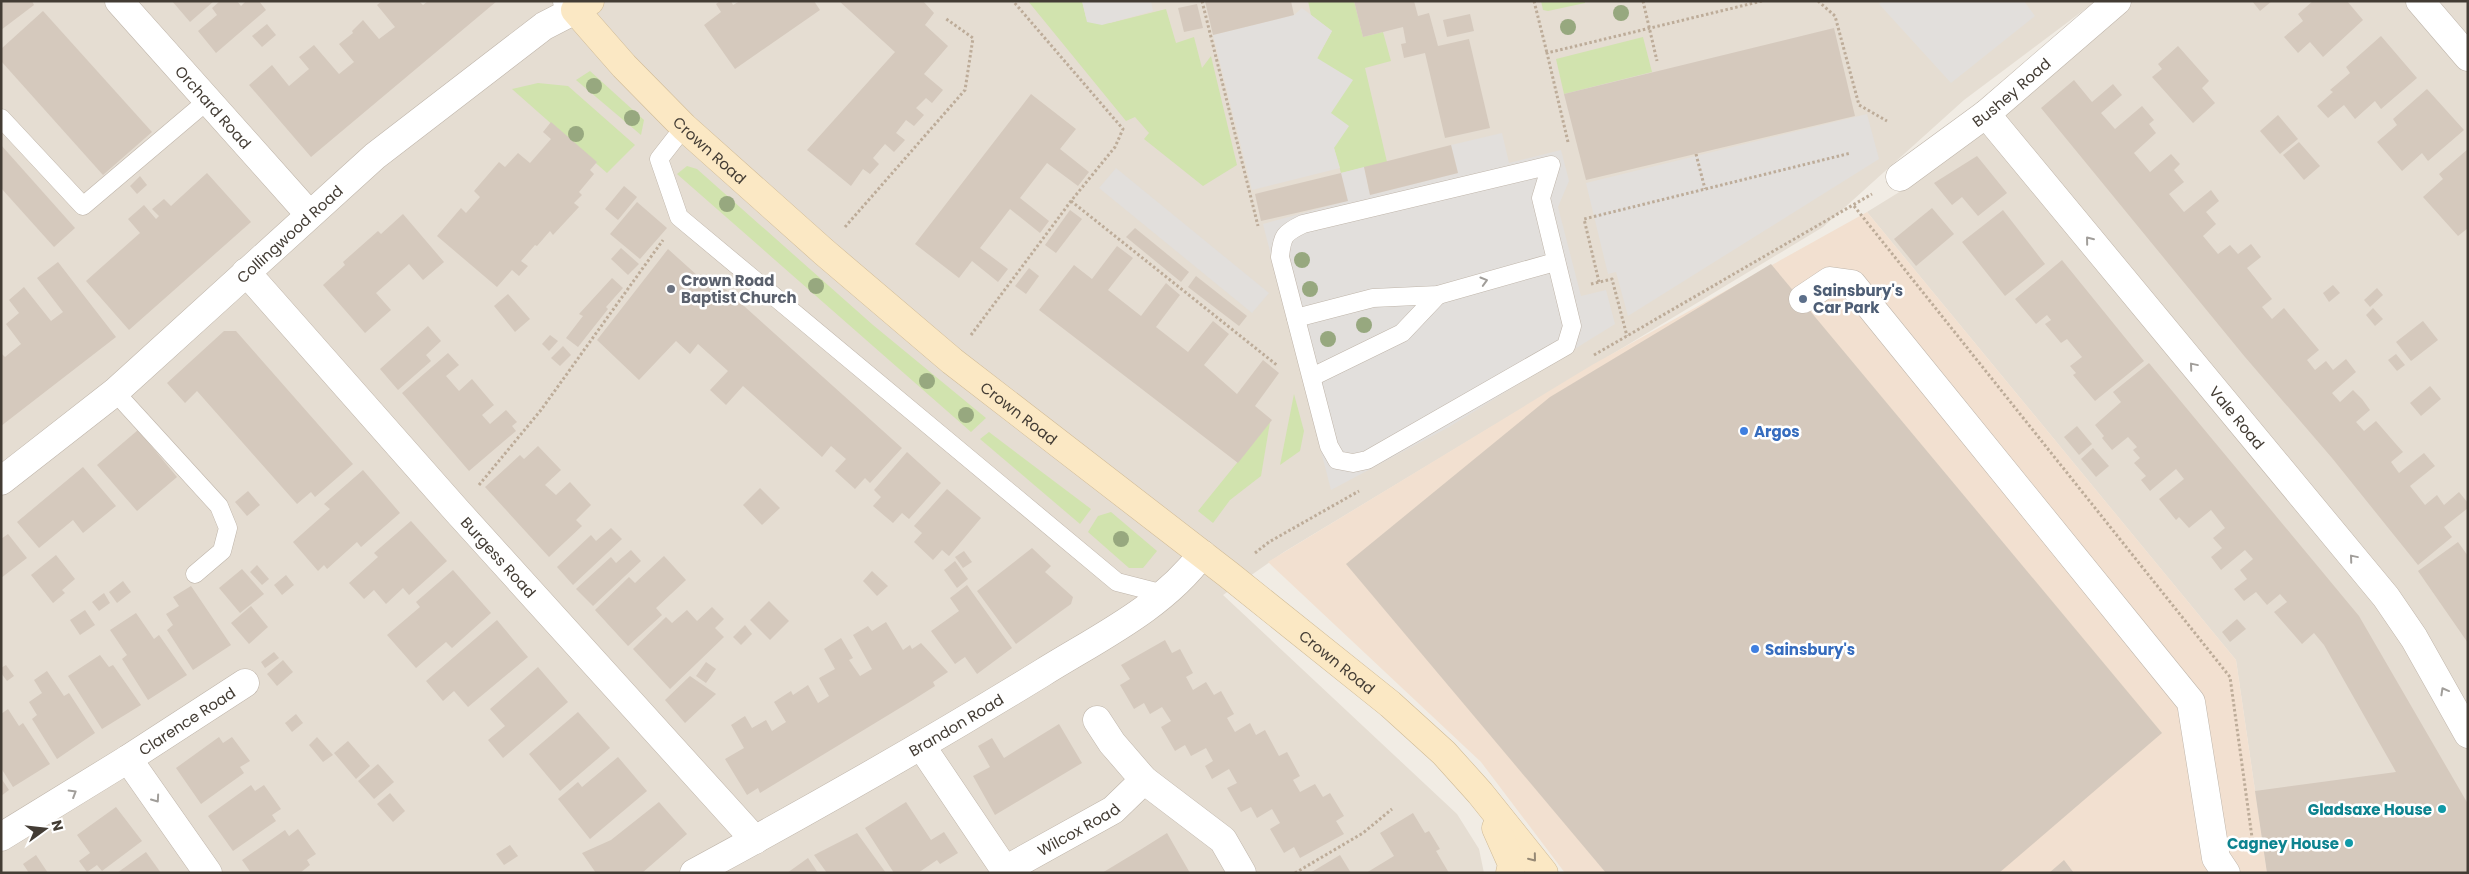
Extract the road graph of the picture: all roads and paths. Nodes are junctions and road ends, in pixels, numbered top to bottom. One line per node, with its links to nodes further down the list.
1 (119, 1): 16 (street, Orchard Road)
2 (1013, 1): 26 (path)
3 (1202, 1): 29 (path)
4 (1534, 1): 13 (path)
5 (1643, 1): 12 (path)
6 (1762, 1): 12 (path)
7 (1818, 1): 19 (path)
8 (2117, 1): 17 (street, Bushey Road)
9 (2420, 1): 14 (street)
10 (577, 4): 20 (street, Crown Road); 27 (street, Collingwood Road)
11 (945, 18): 30 (path)
12 (1649, 28): 13 (path); 15 (path)
13 (1547, 53): 21 (path)
14 (2468, 57)
15 (1657, 62)
16 (208, 100): 18 (lane); 27 (street, Orchard Road)
17 (1986, 114): 24 (street, Bushey Road); 49 (street, Vale Road, one-way to 17)
18 (1, 118)
19 (1887, 121)
20 (684, 127): 28 (lane); 30 (street, Crown Road)
21 (1569, 146)
22 (1851, 153): 25 (path)
23 (1696, 154): 25 (path)
24 (1900, 177)
25 (1705, 188): 33 (path)
26 (1071, 201): 39 (path); 40 (path)
27 (309, 214): 32 (street, Collingwood Road)
28 (679, 217): 43 (path); 46 (lane)
29 (1259, 228)
30 (824, 252): 39 (street, Crown Road)
31 (1555, 262): 35 (lane, one-way to 31); 37 (lane); 40 (lane)
32 (246, 272): 41 (street, Collingwood Road); 43 (street, Burgess Road)
33 (1599, 282): 34 (path); 38 (path)
34 (1584, 286)
35 (1438, 295): 37 (lane); 40 (lane)
36 (1803, 299): 64 (street)
37 (1296, 318): 40 (lane)
38 (1627, 336)
39 (952, 361): 44 (street, Crown Road)
40 (1312, 377)
41 (114, 392): 42 (street, Collingwood Road); 45 (lane)
42 (1, 481)
43 (457, 512): 56 (street, Burgess Road)
44 (1202, 554): 46 (street, Brandon Road); 53 (street, Crown Road)
45 (195, 574)
46 (1164, 594): 50 (street, Brandon Road)
47 (244, 683): 51 (street, Clarence Road)
48 (1097, 720): 52 (street)
49 (2468, 734)
50 (922, 747): 56 (street, Brandon Road); 57 (street, Wilcox Road)
51 (128, 760): 55 (street, Clarence Road, one-way to 51); 58 (street, Clarence Road, one-way to 58)
52 (1144, 780): 57 (street, Wilcox Road); 60 (street)
53 (1480, 793): 62 (street, Crown Road); 63 (street, Crown Road, one-way to 63)
54 (1392, 809): 61 (path)
55 (1, 837)
56 (755, 840): 59 (street, Brandon Road)
57 (1006, 871)
58 (208, 873)
59 (694, 873)
60 (1242, 873)
61 (1295, 873)
62 (1510, 873)
63 (1544, 873)
64 (2226, 873)

